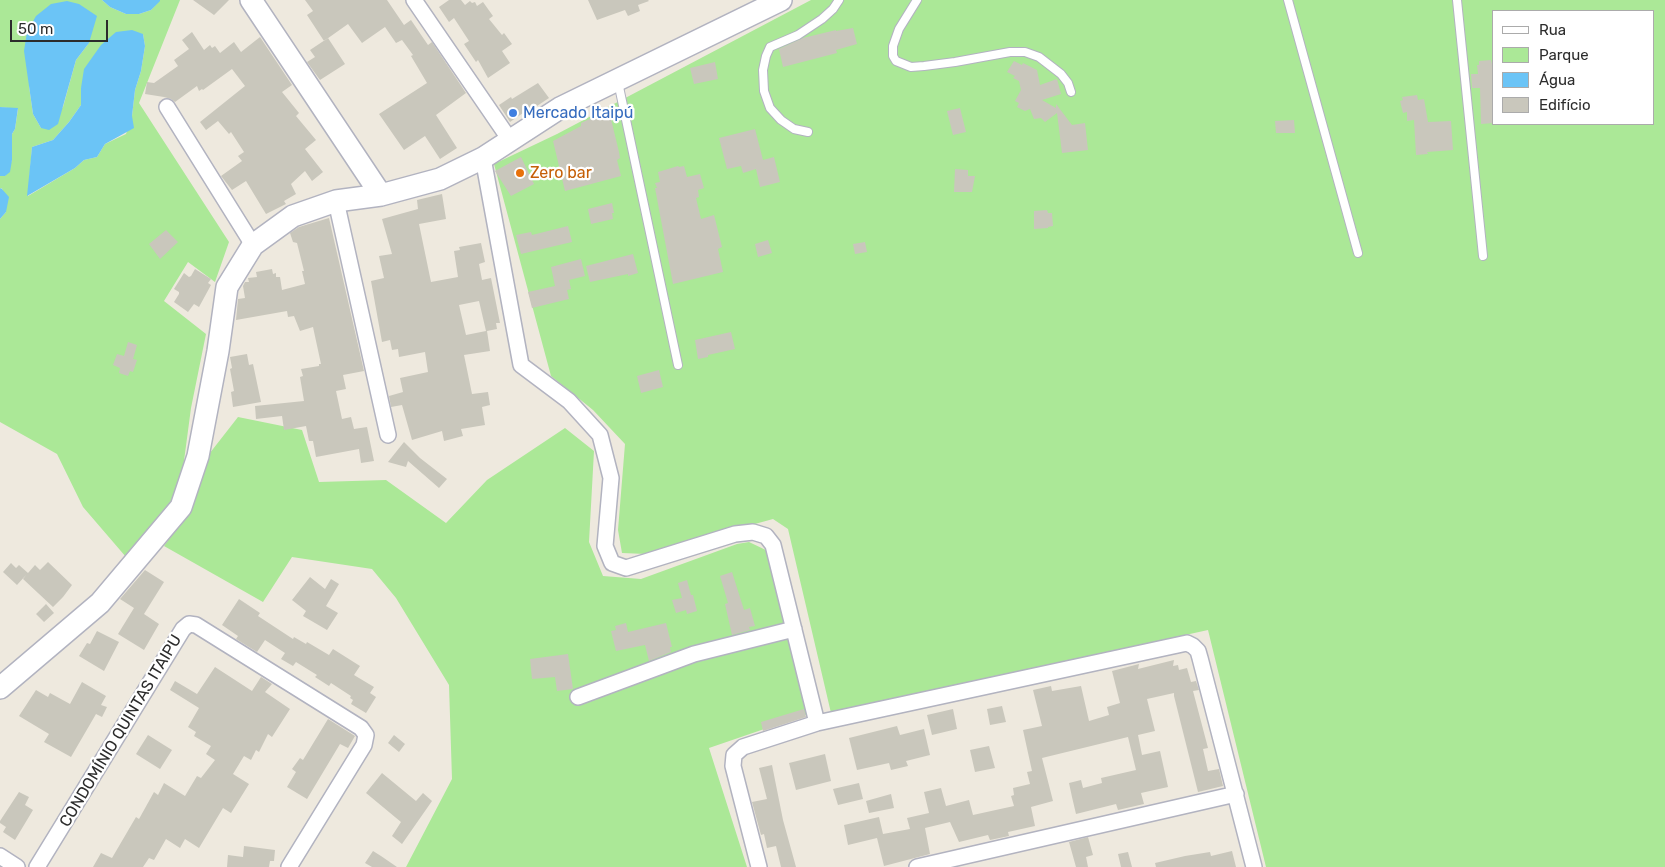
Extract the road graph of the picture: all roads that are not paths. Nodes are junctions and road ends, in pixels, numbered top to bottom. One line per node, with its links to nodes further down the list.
1 (251, 0): 14 (street)
2 (414, 0): 12 (street)
3 (781, 0): 8 (street)
4 (839, 0): 11 (lane)
5 (917, 0): 9 (lane)
6 (1288, 0): 17 (lane)
7 (1457, 0): 18 (lane)
8 (617, 80): 12 (street); 19 (lane)
9 (1071, 92)
10 (167, 107): 16 (street)
11 (808, 132)
12 (514, 137): 13 (street)
13 (482, 158): 14 (street); 21 (street)
14 (381, 195): 15 (street)
15 (336, 201): 16 (street); 20 (street)
16 (253, 245): 22 (street)
17 (1358, 253)
18 (1483, 256)
19 (678, 365)
20 (388, 435)
21 (794, 629): 23 (street); 24 (street)
22 (0, 688)
23 (578, 697)
24 (817, 723): 25 (street); 30 (street)
25 (1236, 794): 31 (street); 32 (street)
26 (0, 856): 27 (street)
27 (17, 867)
28 (37, 867): 29 (street, CONDOMÍNIO QUINTAS ITAIPU)
29 (289, 867)
30 (759, 867)
31 (917, 867)
32 (1254, 867)

